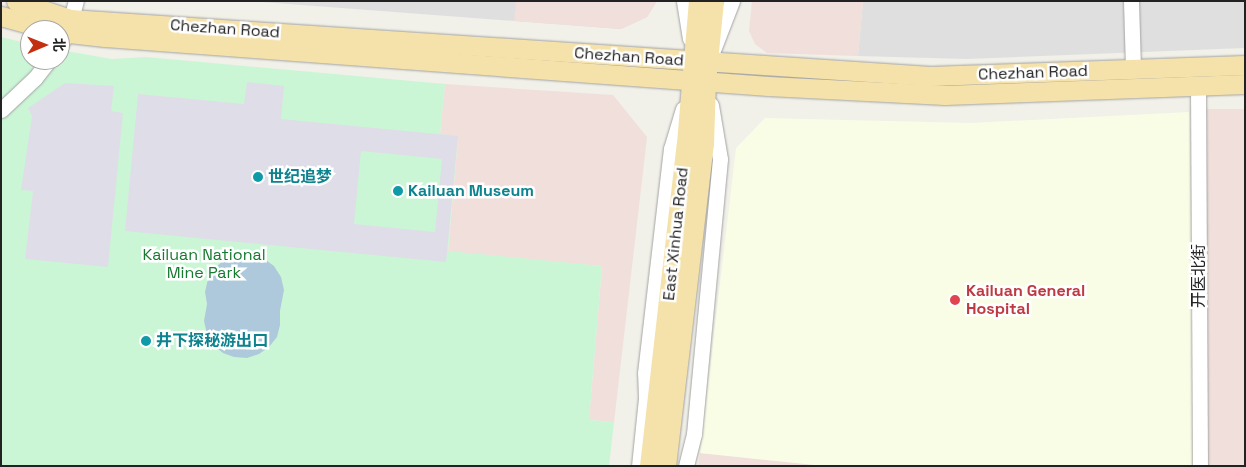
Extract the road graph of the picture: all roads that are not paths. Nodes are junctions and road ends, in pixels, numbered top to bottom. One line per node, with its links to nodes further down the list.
1 (16, 1): 9 (main road, Chezhan Road)
2 (684, 1): 14 (street)
3 (698, 1): 14 (main road, East Xinhua Road)
4 (714, 1): 14 (main road, East Xinhua Road)
5 (732, 1): 14 (street)
6 (1131, 1): 13 (street)
7 (1, 16): 8 (main road, Chezhan Road)
8 (24, 20)
9 (51, 20)
10 (70, 27): 14 (main road, Chezhan Road)
11 (1245, 65): 13 (main road, Chezhan Road)
12 (41, 70): 17 (street)
13 (1132, 70): 14 (main road, Chezhan Road)
14 (700, 71): 16 (main road, Chezhan Road); 18 (street); 19 (main road, East Xinhua Road); 20 (main road, East Xinhua Road); 21 (street)
15 (1245, 84): 16 (main road, Chezhan Road)
16 (1198, 86): 22 (street, 开医北街)
17 (1, 110)
18 (638, 466)
19 (649, 466)
20 (666, 466)
21 (686, 466)
22 (1200, 466)

